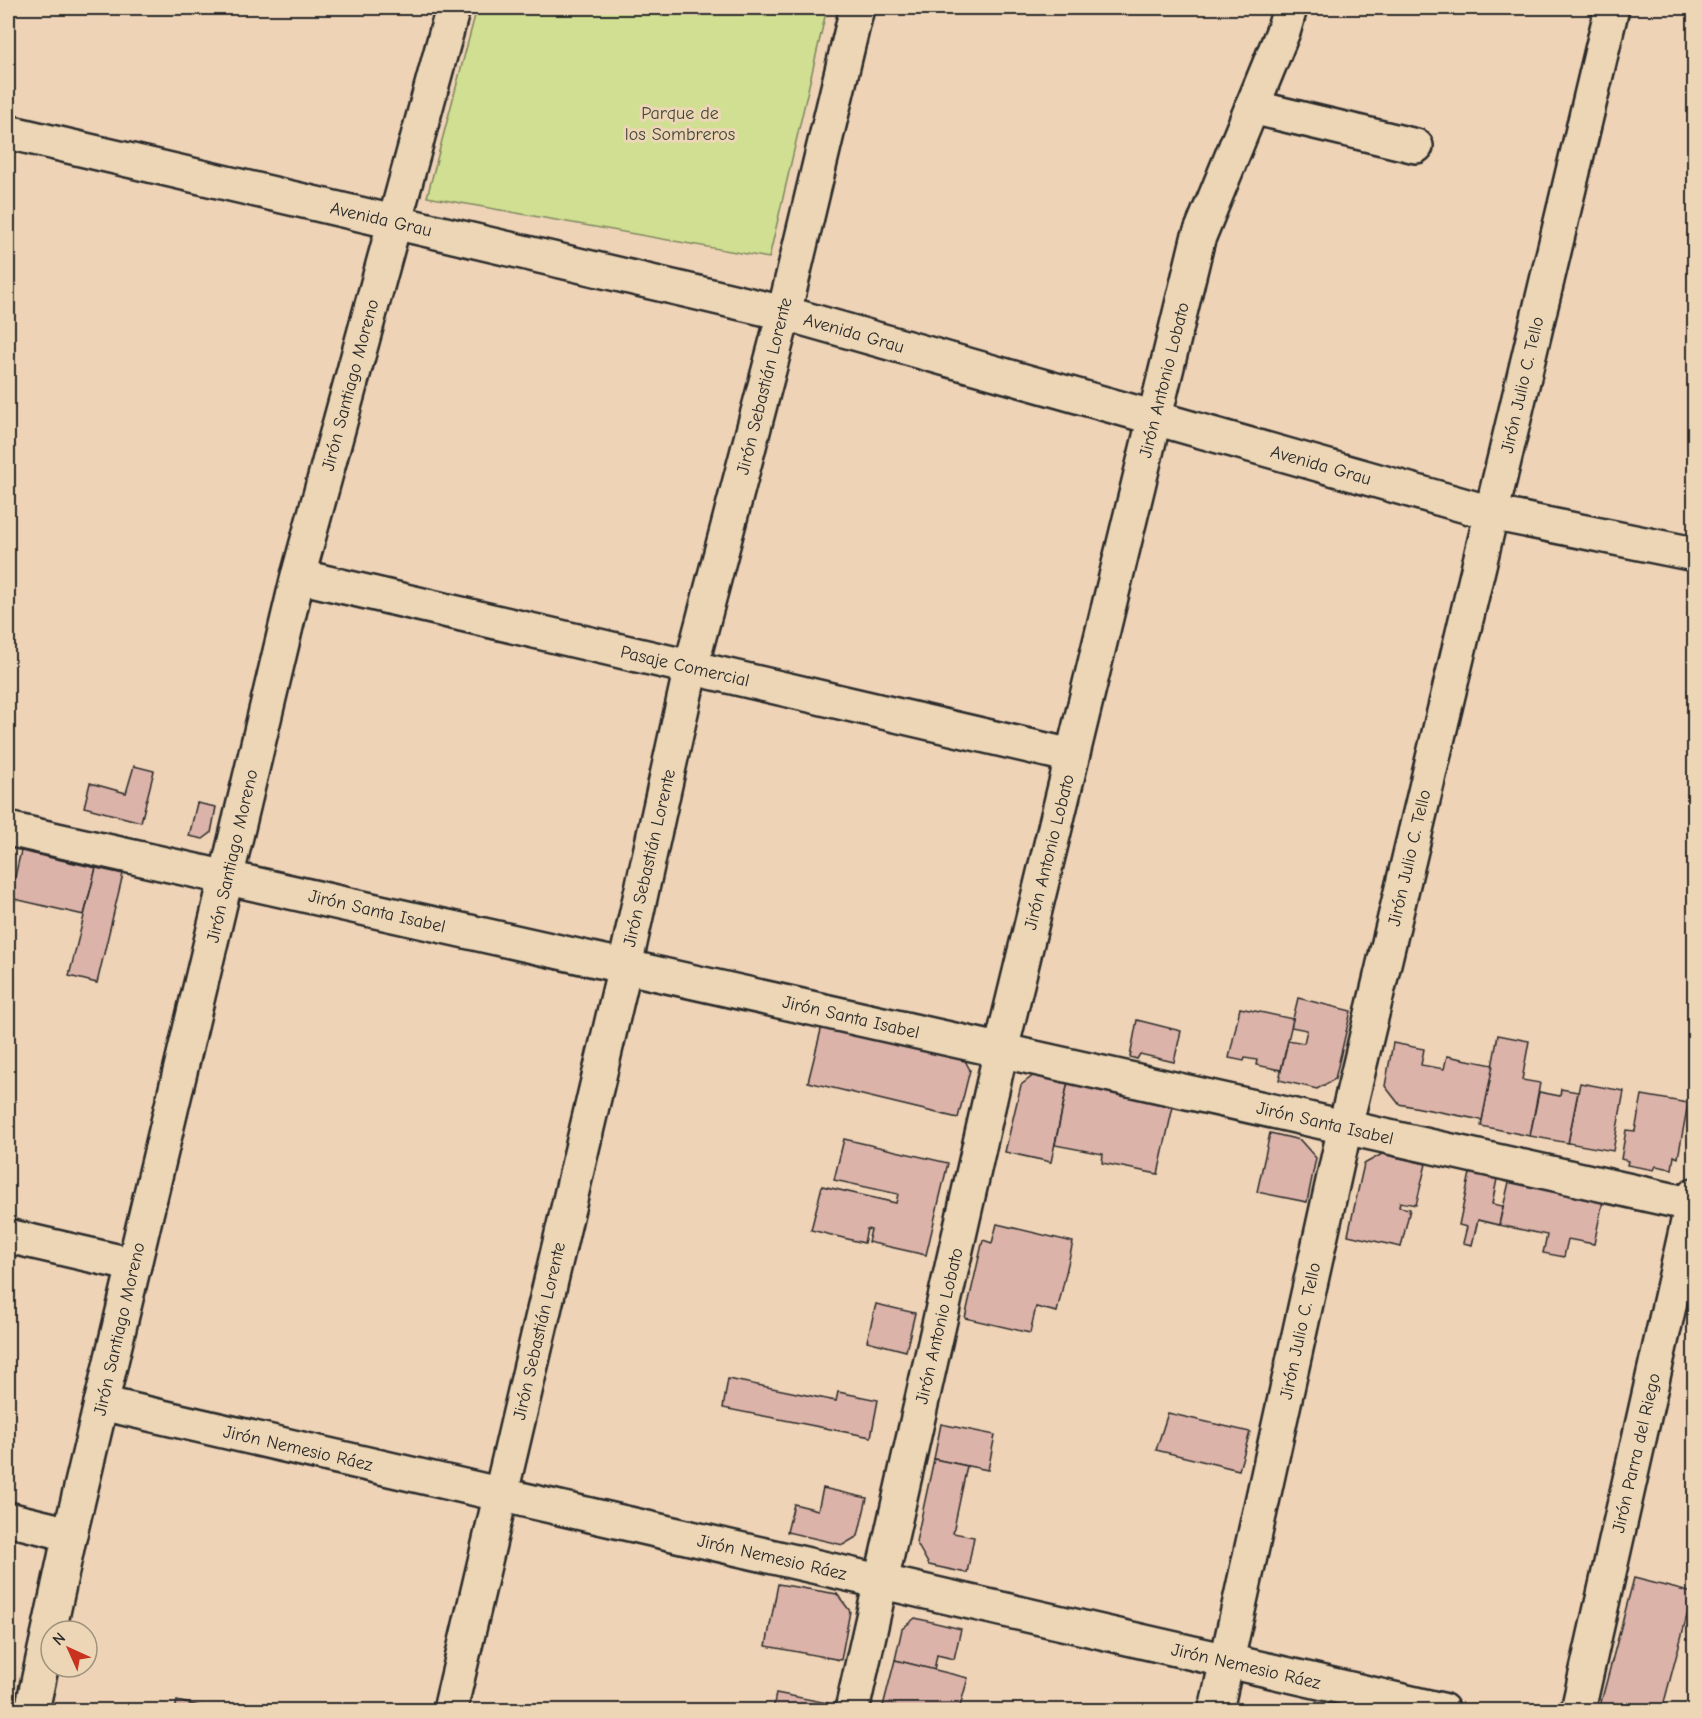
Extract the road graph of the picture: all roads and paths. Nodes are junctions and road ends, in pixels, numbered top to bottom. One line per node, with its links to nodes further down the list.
1 (453, 8): 8 (street, Jirón Santiago Moreno)
2 (857, 8): 9 (street, Jirón Sebastián Lorente)
3 (1290, 8): 5 (street, Jirón Antonio Lobato)
4 (1612, 8): 11 (street, Jirón Julio C. Tello)
5 (1252, 107): 7 (street); 10 (street, Jirón Antonio Lobato)
6 (8, 132): 8 (street, Avenida Grau)
7 (1416, 146)
8 (395, 222): 9 (street, Avenida Grau); 13 (street, Jirón Santiago Moreno)
9 (784, 313): 10 (street, Avenida Grau); 14 (street, Jirón Sebastián Lorente)
10 (1155, 418): 11 (street, Avenida Grau); 15 (street, Jirón Antonio Lobato)
11 (1491, 513): 12 (street, Avenida Grau); 20 (street, Jirón Julio C. Tello)
12 (1695, 554)
13 (298, 576): 14 (street, Pasaje Comercial); 17 (street, Jirón Santiago Moreno)
14 (691, 668): 15 (street, Pasaje Comercial); 18 (street, Jirón Sebastián Lorente)
15 (1072, 756): 19 (street, Jirón Antonio Lobato)
16 (8, 829): 17 (street, Jirón Santa Isabel)
17 (227, 878): 18 (street, Jirón Santa Isabel); 23 (street, Jirón Santiago Moreno)
18 (625, 966): 19 (street, Jirón Santa Isabel); 25 (street, Jirón Sebastián Lorente)
19 (1001, 1050): 20 (street, Jirón Santa Isabel); 28 (street, Jirón Antonio Lobato)
20 (1345, 1127): 21 (street, Jirón Santa Isabel); 29 (street, Jirón Julio C. Tello)
21 (1694, 1202): 35 (street, Jirón Parra del Riego)
22 (8, 1236): 23 (street)
23 (134, 1265): 24 (street, Jirón Santiago Moreno)
24 (101, 1403): 25 (street, Jirón Nemesio Ráez); 27 (street, Jirón Santiago Moreno)
25 (500, 1494): 28 (street, Jirón Nemesio Ráez); 31 (street, Jirón Sebastián Lorente)
26 (8, 1519): 27 (street)
27 (70, 1534): 30 (street, Jirón Santiago Moreno)
28 (880, 1582): 29 (street, Jirón Nemesio Ráez); 32 (street, Jirón Antonio Lobato)
29 (1227, 1661): 33 (street, Jirón Julio C. Tello); 34 (street, Jirón Nemesio Ráez)
30 (32, 1710)
31 (450, 1710)
32 (852, 1710)
33 (1216, 1710)
34 (1442, 1710)
35 (1578, 1710)

